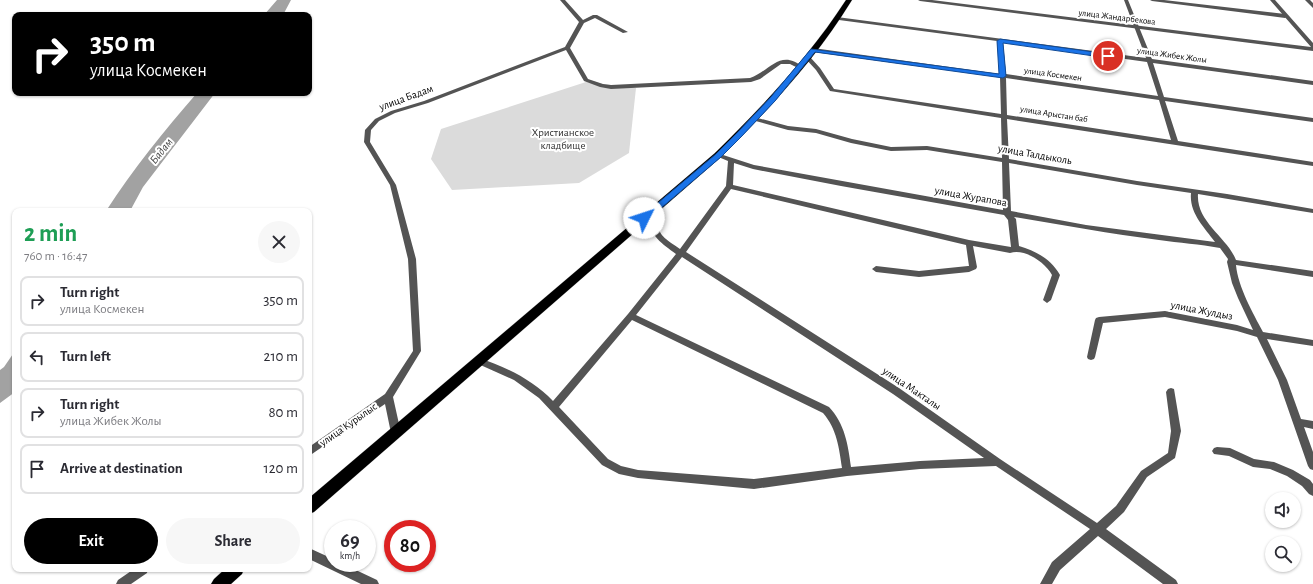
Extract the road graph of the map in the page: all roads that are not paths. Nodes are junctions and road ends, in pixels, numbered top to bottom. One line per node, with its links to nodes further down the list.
1 (562, 0): 9 (street)
2 (849, 0): 8 (highway)
3 (920, 0): 10 (street, улица Жандарбекова)
4 (1126, 0): 10 (street)
5 (1152, 0): 7 (street)
6 (1272, 0): 7 (street)
7 (1286, 16): 13 (street)
8 (838, 18): 12 (street, улица Жибек Жолы); 16 (highway)
9 (582, 22): 11 (street); 14 (street)
10 (1136, 28): 15 (street, улица Жандарбекова); 17 (street)
11 (625, 32)
12 (1000, 41): 17 (street, улица Жибек Жолы); 19 (street)
13 (1313, 46)
14 (567, 48): 18 (street); 49 (street, улица Бадам)
15 (1313, 49)
16 (810, 54): 18 (highway); 19 (street, улица Космекен); 22 (street, улица Арыстан баб)
17 (1150, 62): 20 (street, улица Жибек Жолы); 21 (street)
18 (800, 67): 23 (highway)
19 (1003, 76): 21 (street, улица Космекен); 22 (street)
20 (1313, 83)
21 (1162, 99): 24 (street, улица Космекен); 25 (street)
22 (1004, 116): 25 (street, улица Арыстан баб); 28 (street)
23 (754, 119): 26 (highway); 28 (street, улица Талдыколь)
24 (1313, 120)
25 (1175, 142): 29 (street, улица Арыстан баб)
26 (718, 155): 27 (street, улица Журапова); 32 (highway)
27 (731, 160): 30 (street); 34 (street, улица Журапова)
28 (1005, 160): 31 (street, улица Талдыколь); 34 (street)
29 (1313, 164)
30 (728, 186): 35 (street); 38 (street)
31 (1195, 192): 33 (street, улица Талдыколь); 36 (street)
32 (656, 208): 38 (street, улица Макталы); 47 (highway)
33 (1313, 211)
34 (1007, 214): 36 (street, улица Журапова); 37 (street)
35 (969, 243): 37 (street); 40 (street)
36 (1222, 246): 39 (street)
37 (1015, 248): 42 (street)
38 (681, 253): 43 (street); 56 (street, улица Макталы)
39 (1231, 262): 41 (street); 44 (street)
40 (876, 269)
41 (1313, 274)
42 (1047, 300)
43 (631, 316): 50 (street); 58 (street)
44 (1260, 335): 45 (street, улица Жулдыз); 46 (street, улица Жулдыз); 51 (street)
45 (1313, 343)
46 (1091, 357)
47 (479, 361): 50 (street); 53 (highway)
48 (1171, 392): 61 (street)
49 (388, 397): 53 (street); 54 (street, улица Курылыс)
50 (553, 407): 58 (street)
51 (1297, 422): 52 (street); 57 (street)
52 (1313, 425)
53 (396, 433): 60 (highway)
54 (312, 450)
55 (1217, 451): 59 (street)
56 (997, 462): 58 (street); 61 (street, улица Макталы)
57 (1313, 466)
58 (847, 472)
59 (1313, 491)
60 (312, 504)
61 (1098, 529): 68 (street); 69 (street, улица Макталы)
62 (312, 554): 67 (street)
63 (139, 572): 65 (street)
64 (233, 572): 66 (highway)
65 (122, 584)
66 (219, 584)
67 (373, 584)
68 (1046, 584)
69 (1172, 584)

